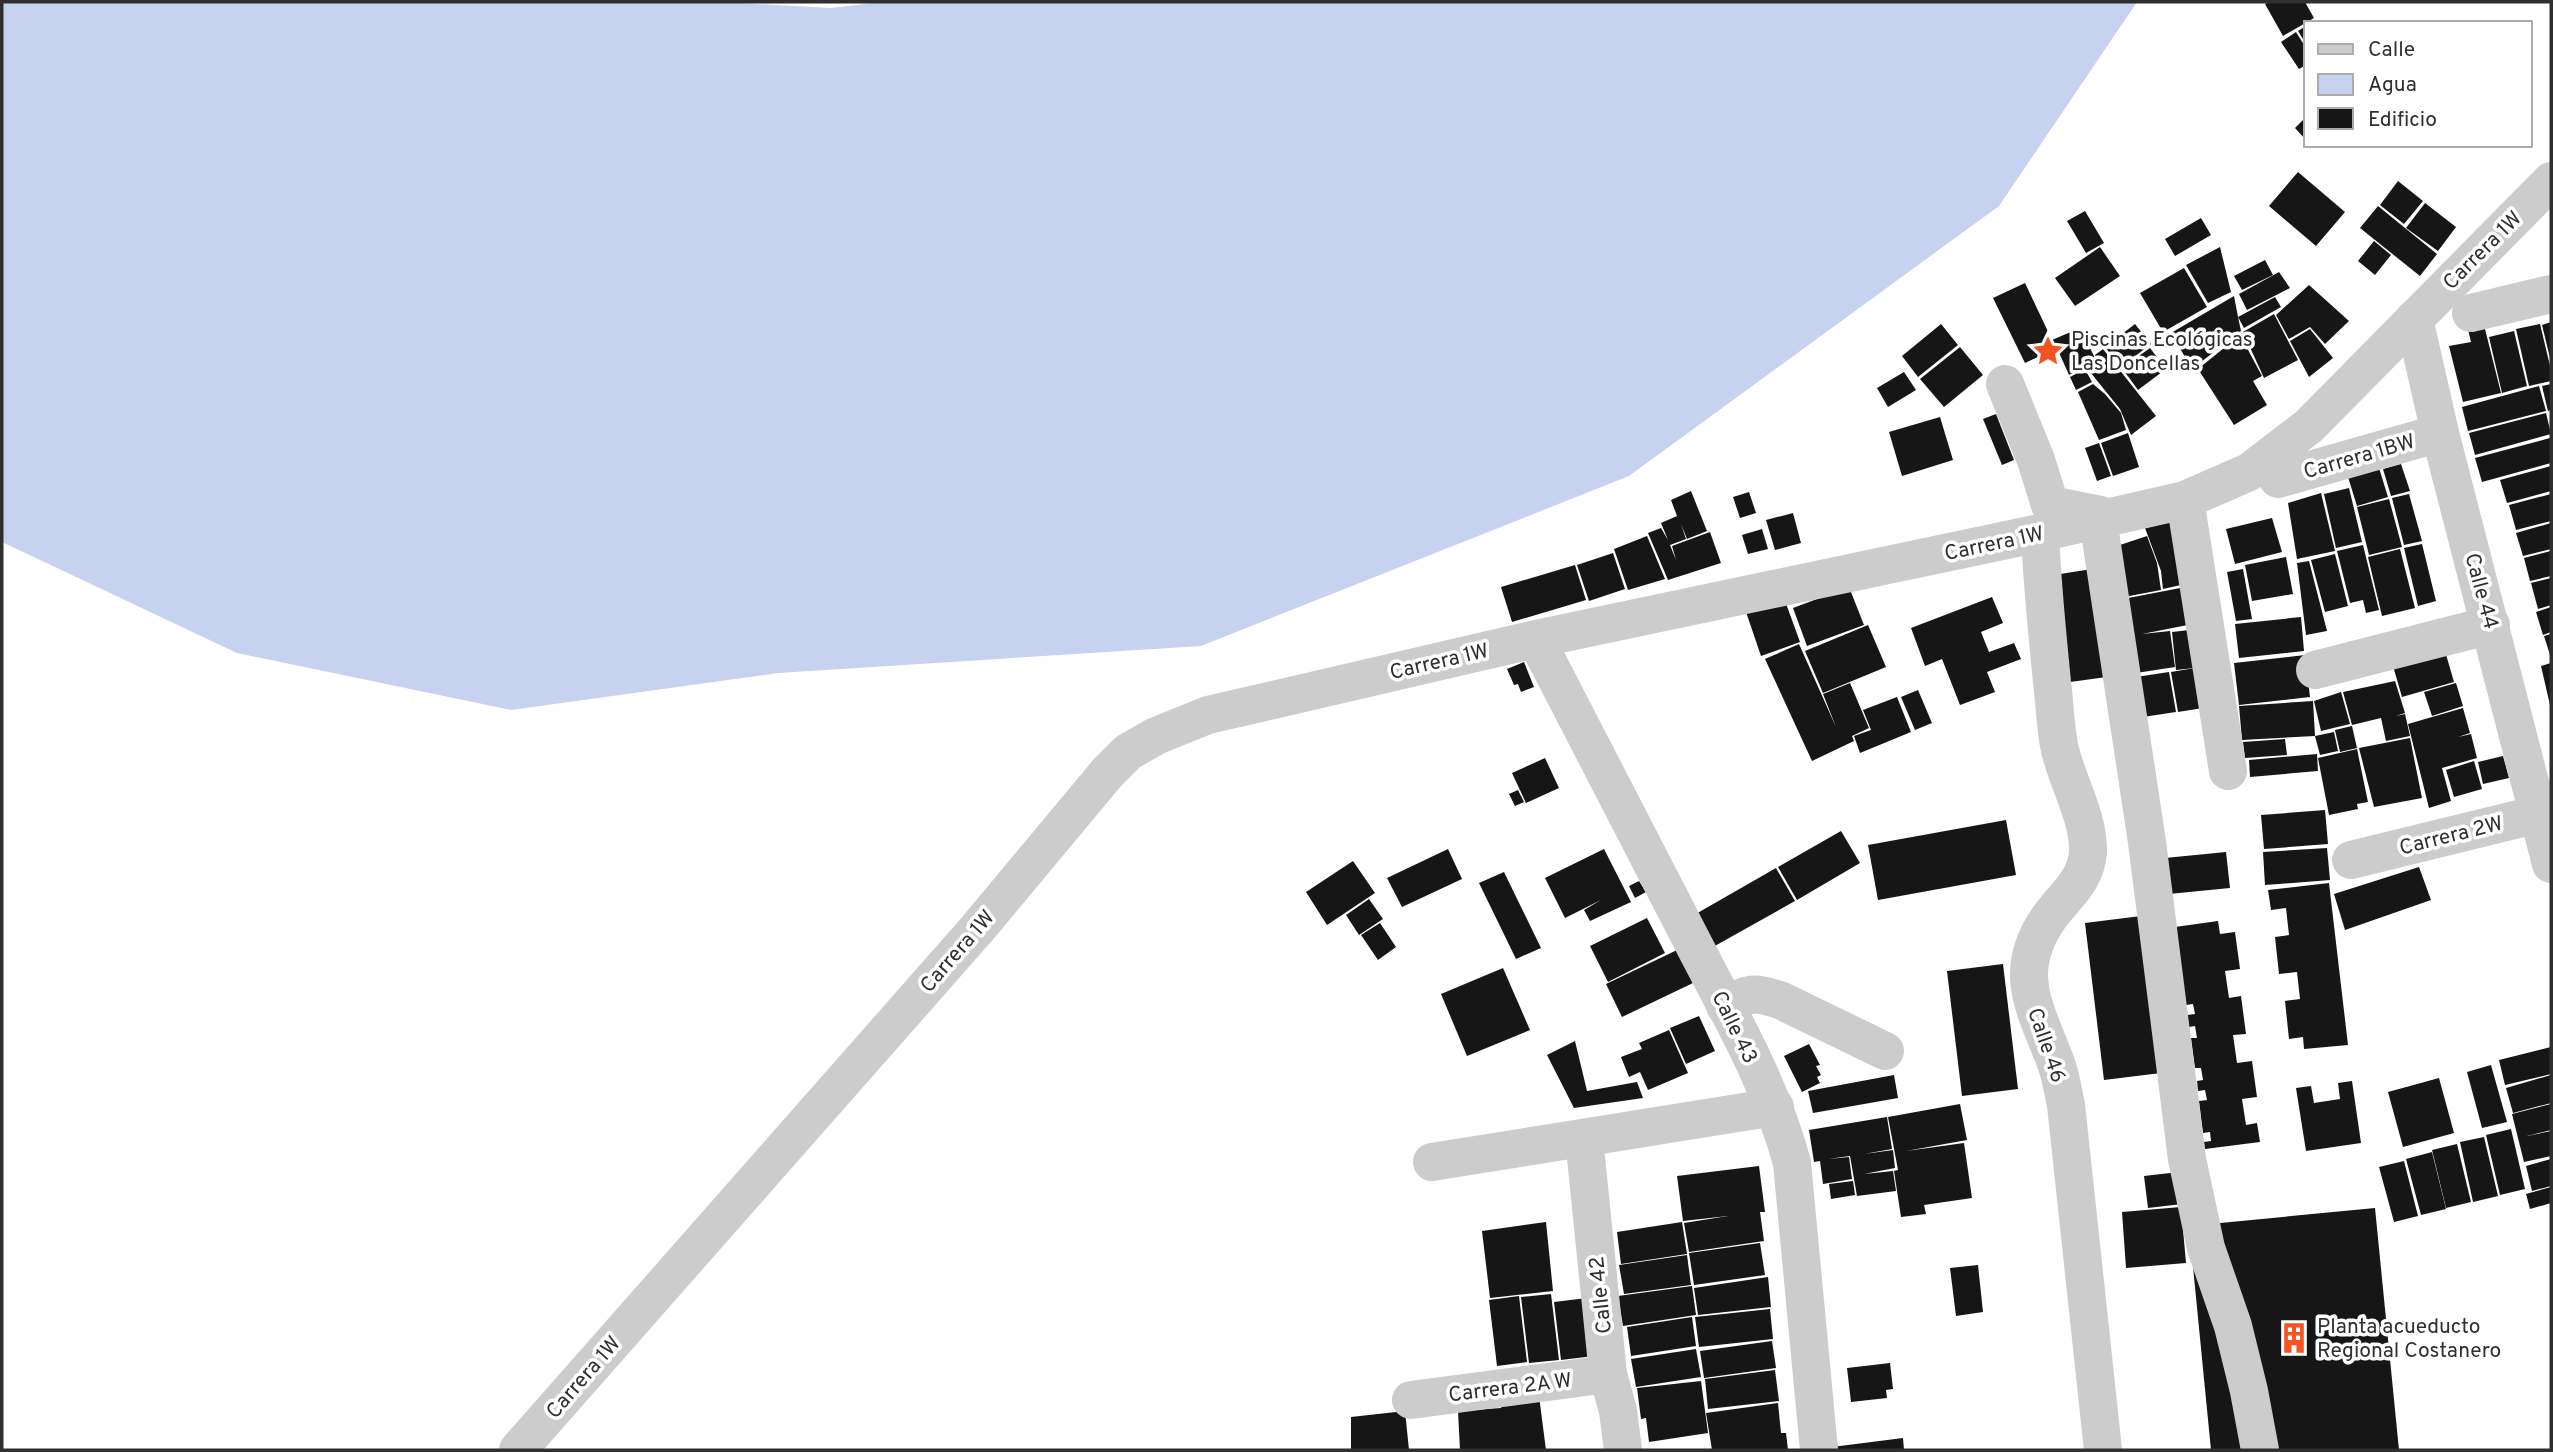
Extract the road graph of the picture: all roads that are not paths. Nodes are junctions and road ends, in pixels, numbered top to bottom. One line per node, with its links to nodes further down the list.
1 (2551, 181): 4 (street, Carrera 1W)
2 (2551, 293): 3 (street)
3 (2471, 313)
4 (2414, 318): 6 (street, Calle 44); 8 (street, Carrera 1W)
5 (2005, 384): 9 (street)
6 (2440, 433): 7 (street, Carrera 1BW); 11 (street, Calle 44)
7 (2278, 479)
8 (2185, 500): 9 (street, Carrera 1W); 14 (street)
9 (2102, 518): 10 (street, Carrera 1W); 29 (street)
10 (2040, 533): 12 (street, Carrera 1W); 28 (street, Calle 46)
11 (2491, 625): 13 (street); 15 (street, Calle 44)
12 (1536, 639): 18 (street, Calle 43); 25 (street, Carrera 1W)
13 (2315, 670)
14 (2228, 771)
15 (2545, 812): 16 (street, Carrera 2W); 17 (street, Calle 44)
16 (2351, 860)
17 (2551, 864)
18 (1725, 1006): 19 (street); 20 (street, Calle 43)
19 (1885, 1051)
20 (1775, 1107): 21 (street); 27 (street, Calle 43)
21 (1584, 1138): 22 (street); 23 (street, Calle 42)
22 (1432, 1162)
23 (1608, 1374): 24 (street, Carrera 2A W); 26 (street, Calle 42)
24 (1411, 1400)
25 (518, 1450)
26 (1623, 1450)
27 (1819, 1450)
28 (2103, 1450)
29 (2260, 1450)

